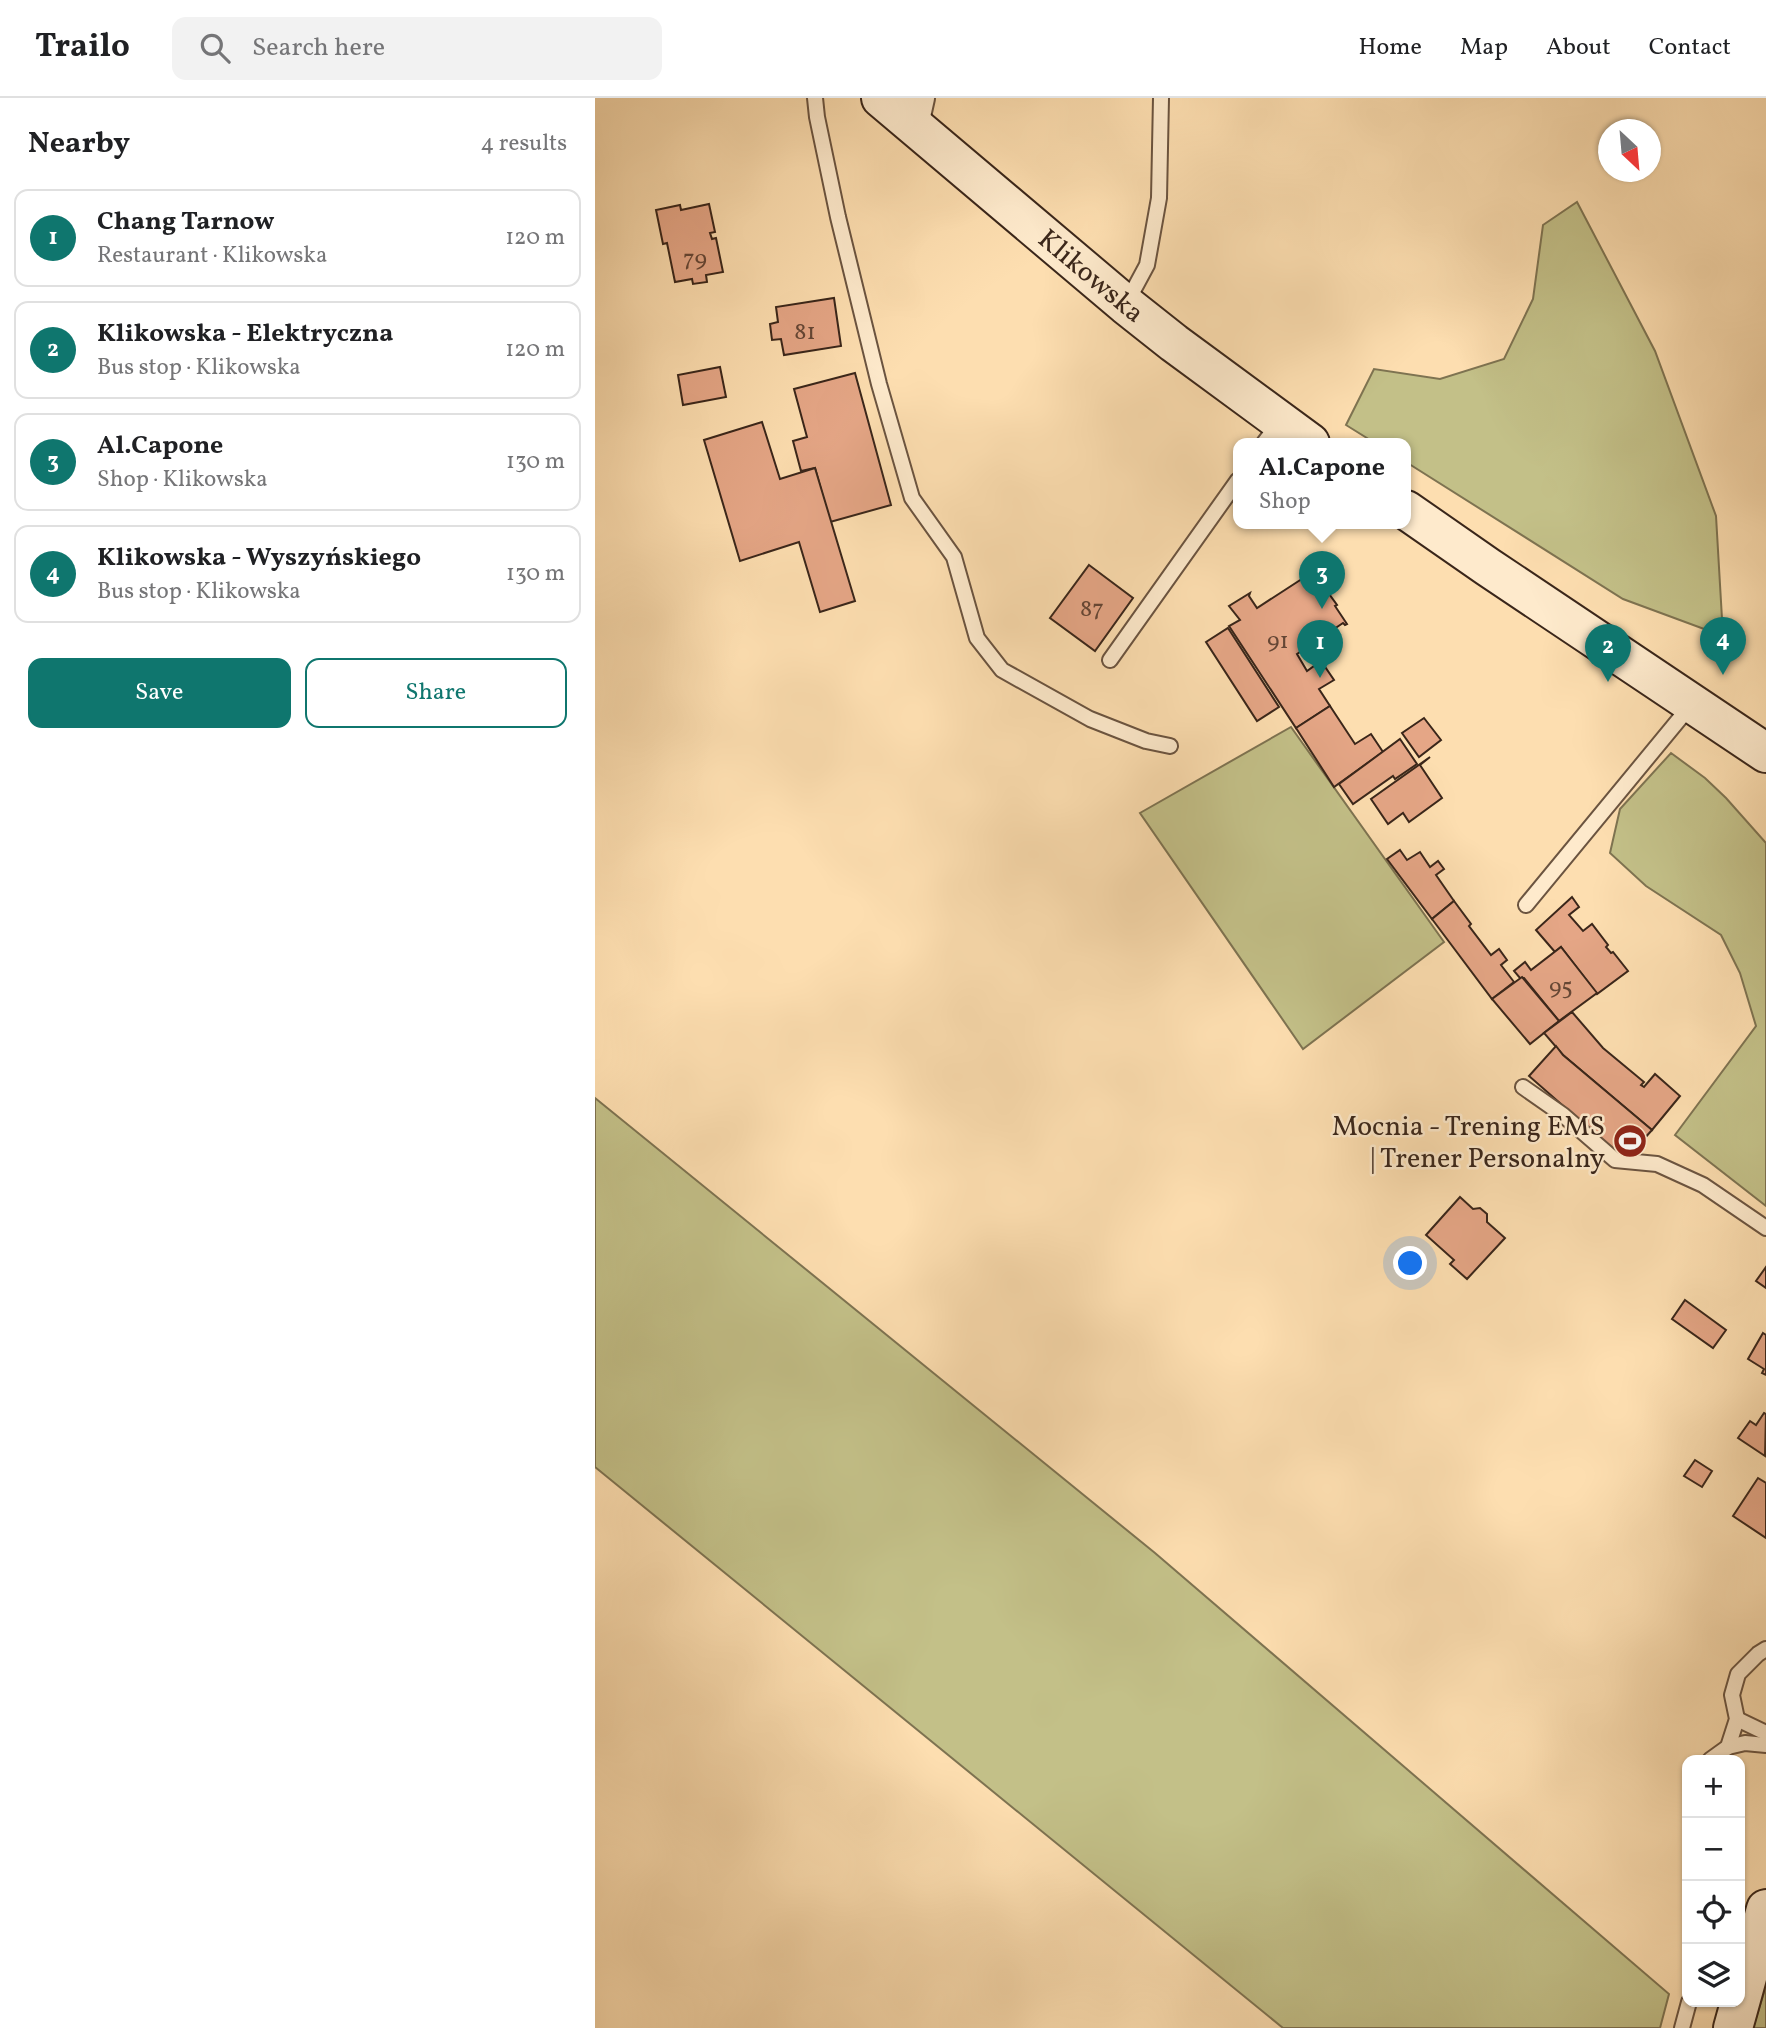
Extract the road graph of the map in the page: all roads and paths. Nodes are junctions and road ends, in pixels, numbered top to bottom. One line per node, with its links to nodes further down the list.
1 (815, 98): 12 (lane)
2 (881, 98): 4 (street, Klikowska)
3 (1161, 98): 5 (lane)
4 (917, 112): 5 (street, Klikowska)
5 (1126, 305): 6 (street, Klikowska)
6 (1285, 436)
7 (1233, 487): 9 (lane)
8 (1411, 512): 10 (street)
9 (1110, 660)
10 (1692, 704): 11 (street); 14 (lane)
11 (1756, 743): 13 (street)
12 (1170, 746)
13 (1766, 770)
14 (1526, 905)
15 (1523, 1087): 16 (lane)
16 (1766, 1228)
17 (1766, 1649): 18 (lane)
18 (1737, 1719): 19 (lane); 21 (lane)
19 (1766, 1733)
20 (1766, 1745): 21 (lane)
21 (1728, 1747): 22 (lane)
22 (1717, 1755)
23 (1766, 1909): 26 (street)
24 (1688, 2007): 25 (lane)
25 (1682, 2028)
26 (1733, 2028)

